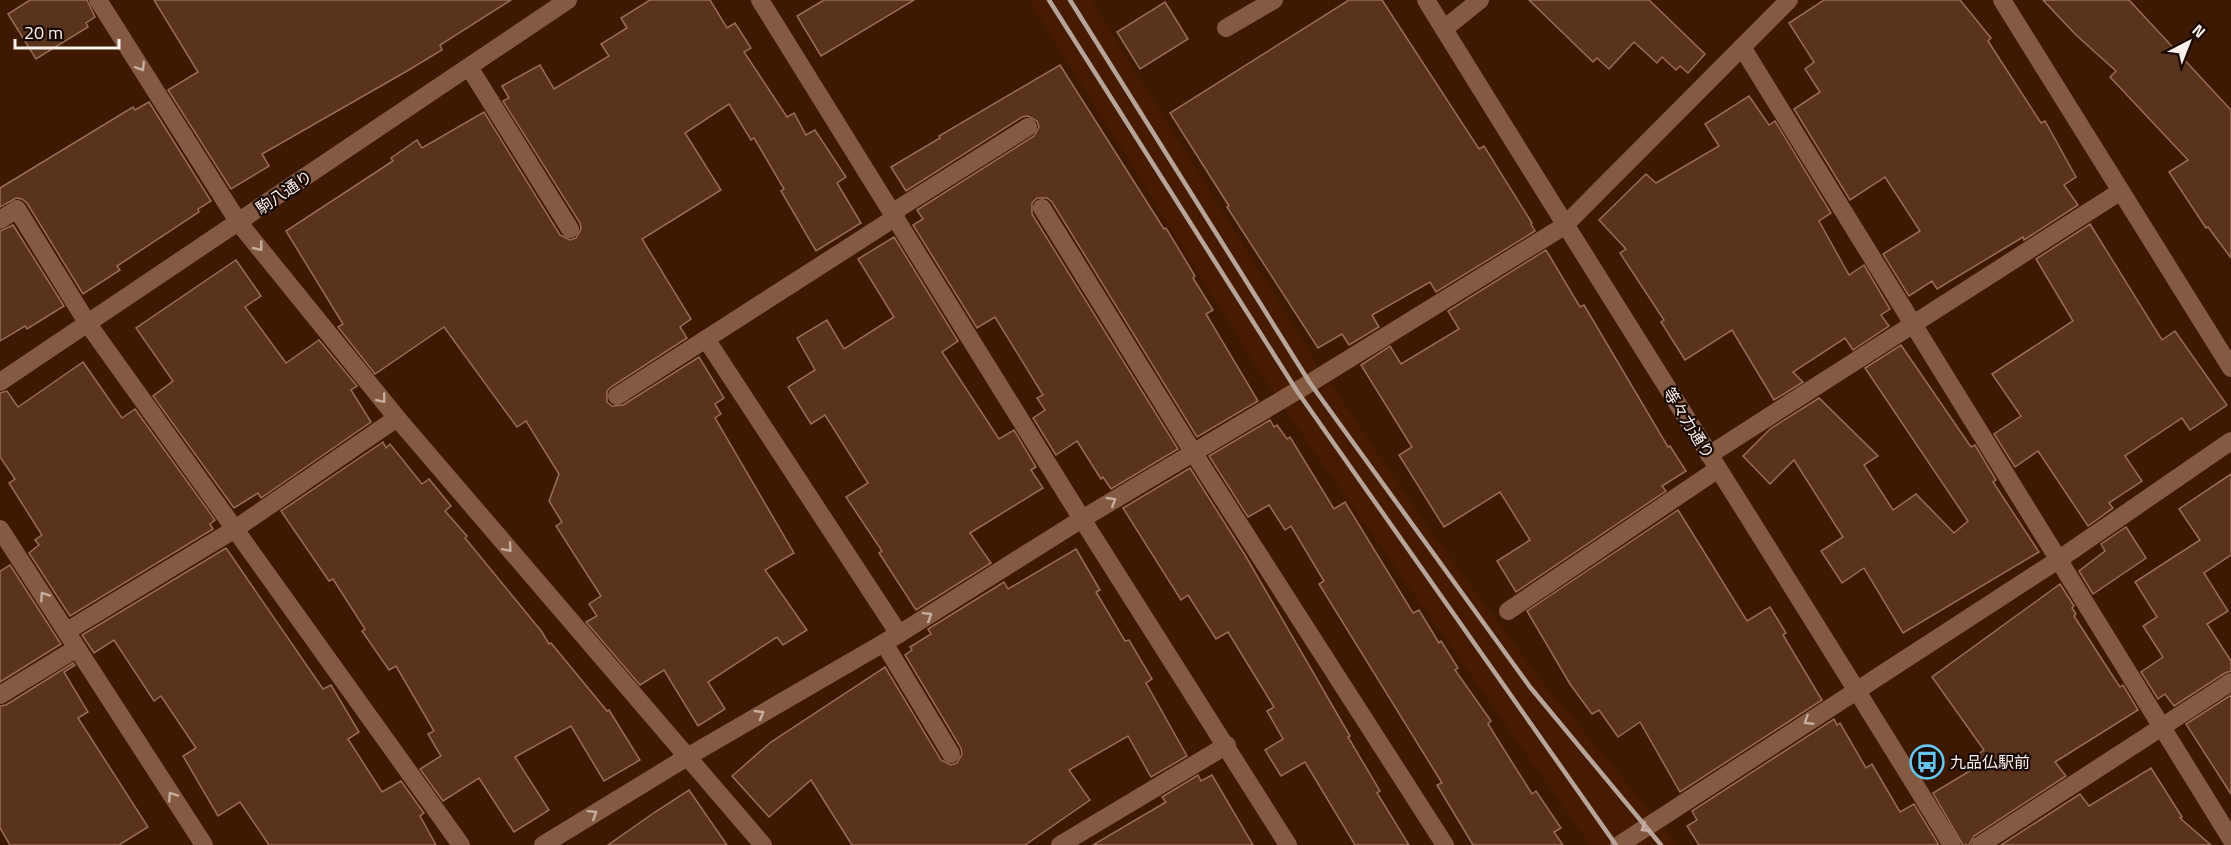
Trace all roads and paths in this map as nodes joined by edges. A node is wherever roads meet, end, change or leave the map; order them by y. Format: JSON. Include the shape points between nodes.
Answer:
{"nodes":[{"id":1,"x":98,"y":0,"type":"edge"},
{"id":2,"x":567,"y":0,"type":"edge"},
{"id":3,"x":760,"y":0,"type":"edge"},
{"id":4,"x":1274,"y":0,"type":"edge"},
{"id":5,"x":1426,"y":0,"type":"edge"},
{"id":6,"x":1480,"y":0,"type":"edge"},
{"id":7,"x":1789,"y":0,"type":"edge"},
{"id":8,"x":2002,"y":0,"type":"edge"},
{"id":9,"x":1226,"y":28,"type":"dead end"},
{"id":10,"x":1444,"y":29,"type":"junction"},
{"id":11,"x":1742,"y":47,"type":"junction"},
{"id":12,"x":469,"y":67,"type":"junction"},
{"id":13,"x":1028,"y":127,"type":"dead end"},
{"id":14,"x":2121,"y":191,"type":"junction"},
{"id":15,"x":1042,"y":208,"type":"dead end"},
{"id":16,"x":894,"y":214,"type":"junction"},
{"id":17,"x":0,"y":220,"type":"edge"},
{"id":18,"x":239,"y":223,"type":"junction"},
{"id":19,"x":1564,"y":226,"type":"junction"},
{"id":20,"x":570,"y":229,"type":"dead end"},
{"id":21,"x":88,"y":324,"type":"junction"},
{"id":22,"x":1913,"y":324,"type":"junction"},
{"id":23,"x":706,"y":339,"type":"junction"},
{"id":24,"x":2231,"y":368,"type":"edge"},
{"id":25,"x":0,"y":382,"type":"edge"},
{"id":26,"x":616,"y":396,"type":"dead end"},
{"id":27,"x":397,"y":418,"type":"junction"},
{"id":28,"x":2231,"y":441,"type":"edge"},
{"id":29,"x":1193,"y":452,"type":"junction"},
{"id":30,"x":1714,"y":462,"type":"junction"},
{"id":31,"x":1082,"y":519,"type":"junction"},
{"id":32,"x":0,"y":529,"type":"edge"},
{"id":33,"x":235,"y":529,"type":"junction"},
{"id":34,"x":2058,"y":560,"type":"junction"},
{"id":35,"x":1508,"y":611,"type":"dead end"},
{"id":36,"x":67,"y":631,"type":"junction"},
{"id":37,"x":891,"y":639,"type":"junction"},
{"id":38,"x":77,"y":648,"type":"junction"},
{"id":39,"x":2231,"y":682,"type":"edge"},
{"id":40,"x":1857,"y":689,"type":"junction"},
{"id":41,"x":0,"y":695,"type":"edge"},
{"id":42,"x":2162,"y":728,"type":"junction"},
{"id":43,"x":1227,"y":745,"type":"junction"},
{"id":44,"x":951,"y":754,"type":"dead end"},
{"id":45,"x":687,"y":757,"type":"junction"},
{"id":46,"x":2231,"y":839,"type":"edge"},
{"id":47,"x":204,"y":845,"type":"edge"},
{"id":48,"x":461,"y":845,"type":"edge"},
{"id":49,"x":543,"y":845,"type":"edge"},
{"id":50,"x":763,"y":845,"type":"edge"},
{"id":51,"x":1060,"y":845,"type":"edge"},
{"id":52,"x":1288,"y":845,"type":"edge"},
{"id":53,"x":1445,"y":845,"type":"edge"},
{"id":54,"x":1619,"y":845,"type":"edge"},
{"id":55,"x":1952,"y":845,"type":"edge"},
{"id":56,"x":1980,"y":845,"type":"edge"}],
"edges":[{"from":1,"to":18,"type":"street","one_way":true},
{"from":2,"to":12,"type":"street","name":"駒八通り"},
{"from":3,"to":16,"type":"street"},
{"from":4,"to":9,"type":"street"},
{"from":5,"to":10,"type":"street","name":"等々力通り"},
{"from":6,"to":10,"type":"street"},
{"from":7,"to":11,"type":"street"},
{"from":8,"to":14,"type":"street"},
{"from":10,"to":19,"type":"street","name":"等々力通り"},
{"from":11,"to":19,"type":"street"},
{"from":11,"to":22,"type":"street"},
{"from":12,"to":18,"type":"street","name":"駒八通り"},
{"from":12,"to":20,"type":"street"},
{"from":13,"to":16,"type":"street"},
{"from":14,"to":22,"type":"street"},
{"from":14,"to":24,"type":"street"},
{"from":15,"to":29,"type":"street"},
{"from":16,"to":23,"type":"street"},
{"from":16,"to":31,"type":"street"},
{"from":17,"to":21,"type":"street","via":[[17,209]]},
{"from":18,"to":21,"type":"street","name":"駒八通り"},
{"from":18,"to":27,"type":"street","one_way":true},
{"from":19,"to":29,"type":"street"},
{"from":19,"to":30,"type":"street","name":"等々力通り"},
{"from":21,"to":25,"type":"street","name":"駒八通り"},
{"from":21,"to":33,"type":"street"},
{"from":22,"to":30,"type":"street"},
{"from":22,"to":34,"type":"street"},
{"from":23,"to":26,"type":"street"},
{"from":23,"to":37,"type":"street"},
{"from":27,"to":33,"type":"street"},
{"from":27,"to":45,"type":"street","one_way":true},
{"from":28,"to":34,"type":"street"},
{"from":31,"to":29,"type":"street","one_way":true},
{"from":29,"to":53,"type":"street"},
{"from":30,"to":35,"type":"street"},
{"from":30,"to":40,"type":"street","name":"等々力通り"},
{"from":37,"to":31,"type":"street","one_way":true},
{"from":31,"to":43,"type":"street"},
{"from":36,"to":32,"type":"street","one_way":true},
{"from":33,"to":36,"type":"street"},
{"from":33,"to":48,"type":"street"},
{"from":34,"to":40,"type":"street"},
{"from":34,"to":42,"type":"street"},
{"from":36,"to":38,"type":"street"},
{"from":37,"to":44,"type":"street"},
{"from":45,"to":37,"type":"street","one_way":true},
{"from":38,"to":41,"type":"street"},
{"from":47,"to":38,"type":"street","one_way":true},
{"from":39,"to":42,"type":"street"},
{"from":40,"to":54,"type":"street","one_way":true},
{"from":40,"to":55,"type":"street","name":"等々力通り"},
{"from":42,"to":46,"type":"street"},
{"from":42,"to":56,"type":"street"},
{"from":43,"to":51,"type":"street"},
{"from":43,"to":52,"type":"street"},
{"from":49,"to":45,"type":"street","one_way":true},
{"from":45,"to":50,"type":"street"}]}
